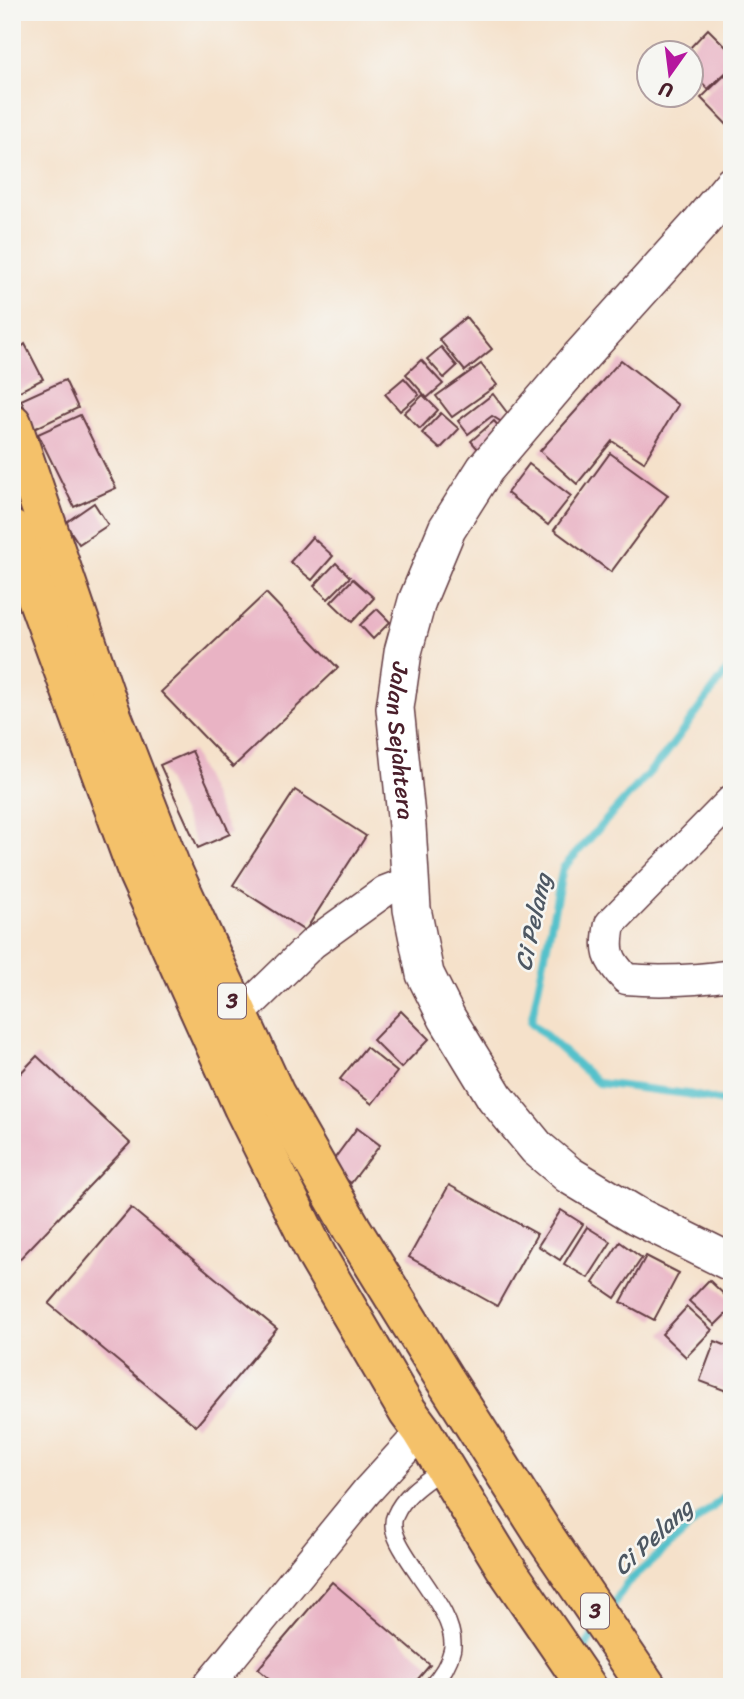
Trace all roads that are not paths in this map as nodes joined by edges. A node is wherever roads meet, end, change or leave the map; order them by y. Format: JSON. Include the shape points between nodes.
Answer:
{"nodes":[{"id":1,"x":732,"y":185,"type":"edge"},
{"id":2,"x":12,"y":424,"type":"edge"},
{"id":3,"x":12,"y":530,"type":"edge"},
{"id":4,"x":732,"y":800,"type":"edge"},
{"id":5,"x":154,"y":870,"type":"junction"},
{"id":6,"x":411,"y":880,"type":"junction"},
{"id":7,"x":732,"y":975,"type":"edge"},
{"id":8,"x":239,"y":1016,"type":"junction"},
{"id":9,"x":732,"y":1263,"type":"edge"},
{"id":10,"x":422,"y":1431,"type":"junction"},
{"id":11,"x":444,"y":1468,"type":"junction"},
{"id":12,"x":207,"y":1687,"type":"edge"},
{"id":13,"x":432,"y":1687,"type":"edge"},
{"id":14,"x":587,"y":1687,"type":"edge"},
{"id":15,"x":647,"y":1687,"type":"edge"}],
"edges":[{"from":1,"to":6,"type":"street","name":"Jalan Sejahtera","via":[[485,470],[447,529],[417,601],[394,708]]},
{"from":2,"to":5,"type":"main road","number":"3","via":[[112,716]]},
{"from":3,"to":5,"type":"main road","number":"3"},
{"from":4,"to":7,"type":"street","via":[[610,924],[607,943],[612,964],[626,979]]},
{"from":5,"to":8,"type":"main road","number":"3"},
{"from":5,"to":10,"type":"main road","number":"3","via":[[243,1107],[317,1256]]},
{"from":6,"to":8,"type":"street","via":[[385,891],[313,943]]},
{"from":6,"to":9,"type":"street","name":"Jalan Sejahtera","via":[[425,974],[495,1097],[537,1148],[569,1175],[637,1216]]},
{"from":8,"to":15,"type":"main road","number":"3","via":[[275,1094],[352,1229],[544,1535]]},
{"from":10,"to":11,"type":"main road","number":"3"},
{"from":10,"to":12,"type":"street","via":[[367,1491]]},
{"from":11,"to":13,"type":"lane","via":[[410,1494],[394,1517],[399,1544],[449,1626],[452,1648]]},
{"from":11,"to":14,"type":"main road","number":"3"}]}
